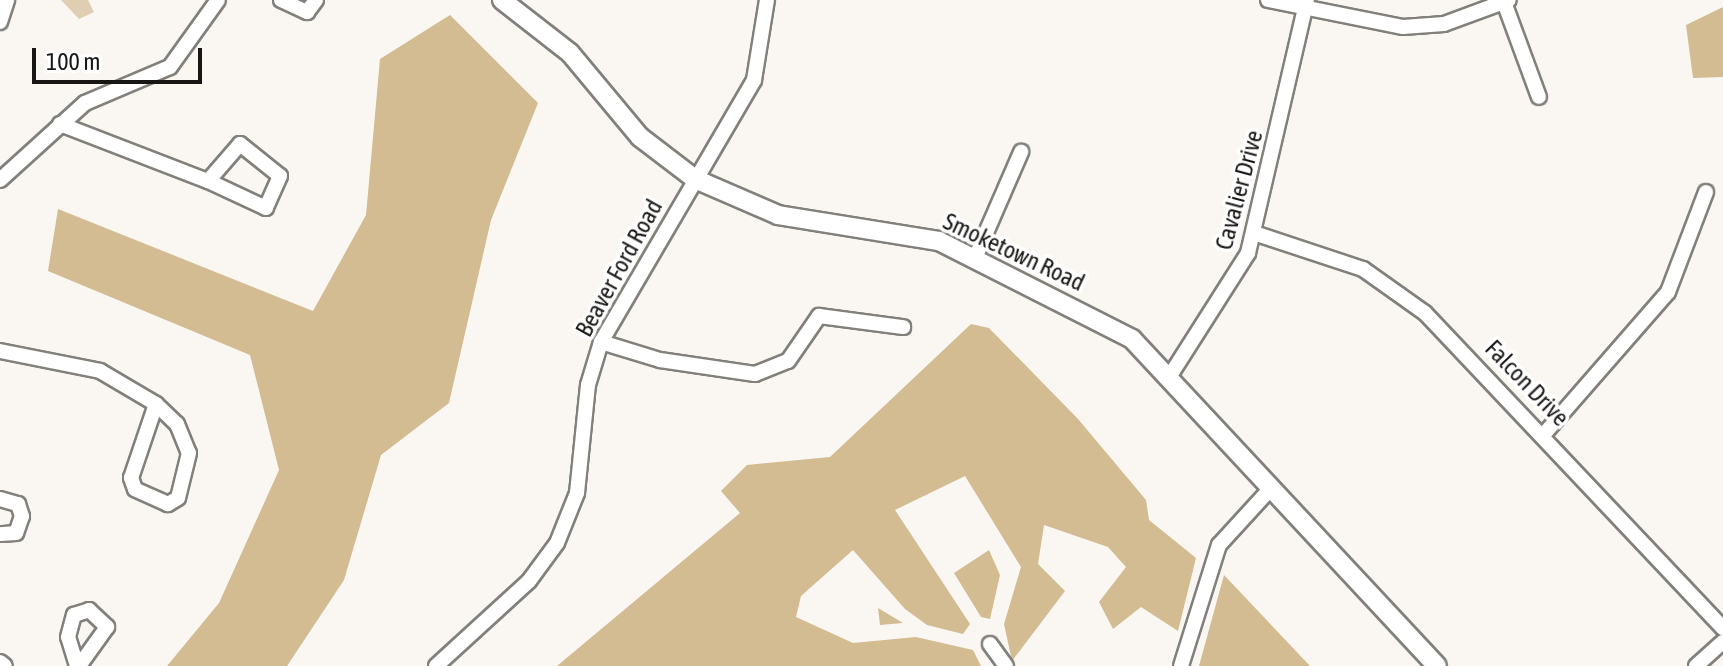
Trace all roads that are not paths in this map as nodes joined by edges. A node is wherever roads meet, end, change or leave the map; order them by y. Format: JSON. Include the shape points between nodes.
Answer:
{"nodes":[{"id":1,"x":7,"y":0,"type":"edge"},
{"id":2,"x":218,"y":0,"type":"edge"},
{"id":3,"x":281,"y":0,"type":"edge"},
{"id":4,"x":316,"y":0,"type":"edge"},
{"id":5,"x":502,"y":0,"type":"edge"},
{"id":6,"x":767,"y":0,"type":"edge"},
{"id":7,"x":1268,"y":0,"type":"edge"},
{"id":8,"x":1506,"y":1,"type":"edge"},
{"id":9,"x":1306,"y":4,"type":"edge"},
{"id":10,"x":0,"y":22,"type":"edge"},
{"id":11,"x":1539,"y":97,"type":"dead end"},
{"id":12,"x":60,"y":124,"type":"junction"},
{"id":13,"x":1021,"y":152,"type":"dead end"},
{"id":14,"x":695,"y":179,"type":"junction"},
{"id":15,"x":0,"y":180,"type":"edge"},
{"id":16,"x":208,"y":181,"type":"junction"},
{"id":17,"x":1706,"y":192,"type":"dead end"},
{"id":18,"x":1254,"y":233,"type":"junction"},
{"id":19,"x":975,"y":258,"type":"junction"},
{"id":20,"x":903,"y":327,"type":"dead end"},
{"id":21,"x":601,"y":342,"type":"junction"},
{"id":22,"x":0,"y":351,"type":"edge"},
{"id":23,"x":1171,"y":374,"type":"junction"},
{"id":24,"x":156,"y":404,"type":"junction"},
{"id":25,"x":1545,"y":433,"type":"junction"},
{"id":26,"x":1272,"y":487,"type":"junction"},
{"id":27,"x":0,"y":499,"type":"edge"},
{"id":28,"x":0,"y":534,"type":"edge"},
{"id":29,"x":1723,"y":628,"type":"edge"},
{"id":30,"x":1723,"y":642,"type":"edge"},
{"id":31,"x":990,"y":644,"type":"dead end"},
{"id":32,"x":0,"y":662,"type":"edge"},
{"id":33,"x":5,"y":666,"type":"edge"},
{"id":34,"x":436,"y":666,"type":"edge"},
{"id":35,"x":1006,"y":666,"type":"edge"},
{"id":36,"x":1181,"y":666,"type":"edge"},
{"id":37,"x":1437,"y":666,"type":"edge"},
{"id":38,"x":1696,"y":666,"type":"edge"}],
"edges":[{"from":1,"to":10,"type":"street"},
{"from":2,"to":12,"type":"street","via":[[170,67],[85,103]]},
{"from":3,"to":4,"type":"street","via":[[307,12]]},
{"from":5,"to":14,"type":"main road","name":"Smoketown Road","via":[[570,53],[640,137]]},
{"from":6,"to":14,"type":"street","name":"Beaver Ford Road","via":[[754,80]]},
{"from":7,"to":9,"type":"street"},
{"from":8,"to":9,"type":"street","via":[[1423,27]]},
{"from":8,"to":11,"type":"street"},
{"from":9,"to":18,"type":"street","name":"Cavalier Drive"},
{"from":12,"to":15,"type":"street"},
{"from":12,"to":16,"type":"street"},
{"from":13,"to":19,"type":"street"},
{"from":14,"to":19,"type":"main road","name":"Smoketown Road","via":[[778,215],[916,234]]},
{"from":14,"to":21,"type":"street","name":"Beaver Ford Road"},
{"from":16,"to":16,"type":"street","via":[[260,209],[271,205],[280,183],[275,167],[240,144]]},
{"from":17,"to":25,"type":"street","via":[[1668,292]]},
{"from":18,"to":23,"type":"street","name":"Cavalier Drive","via":[[1218,309]]},
{"from":18,"to":25,"type":"street","name":"Falcon Drive","via":[[1379,278],[1451,337]]},
{"from":19,"to":23,"type":"main road","name":"Smoketown Road","via":[[1111,325]]},
{"from":20,"to":21,"type":"street","via":[[819,316],[788,361],[755,374],[660,360]]},
{"from":21,"to":34,"type":"street","name":"Beaver Ford Road","via":[[588,385],[577,493],[557,543],[529,581]]},
{"from":22,"to":24,"type":"street","via":[[100,371]]},
{"from":23,"to":26,"type":"main road","name":"Smoketown Road"},
{"from":24,"to":24,"type":"street","via":[[131,478],[135,489],[168,504],[178,498],[189,453],[177,424]]},
{"from":25,"to":29,"type":"street","name":"Falcon Drive"},
{"from":26,"to":36,"type":"street","via":[[1219,545]]},
{"from":26,"to":37,"type":"main road","name":"Smoketown Road"},
{"from":27,"to":28,"type":"street","via":[[18,504],[22,516],[16,533]]},
{"from":30,"to":38,"type":"street"},
{"from":31,"to":35,"type":"street"},
{"from":32,"to":33,"type":"street"}]}
